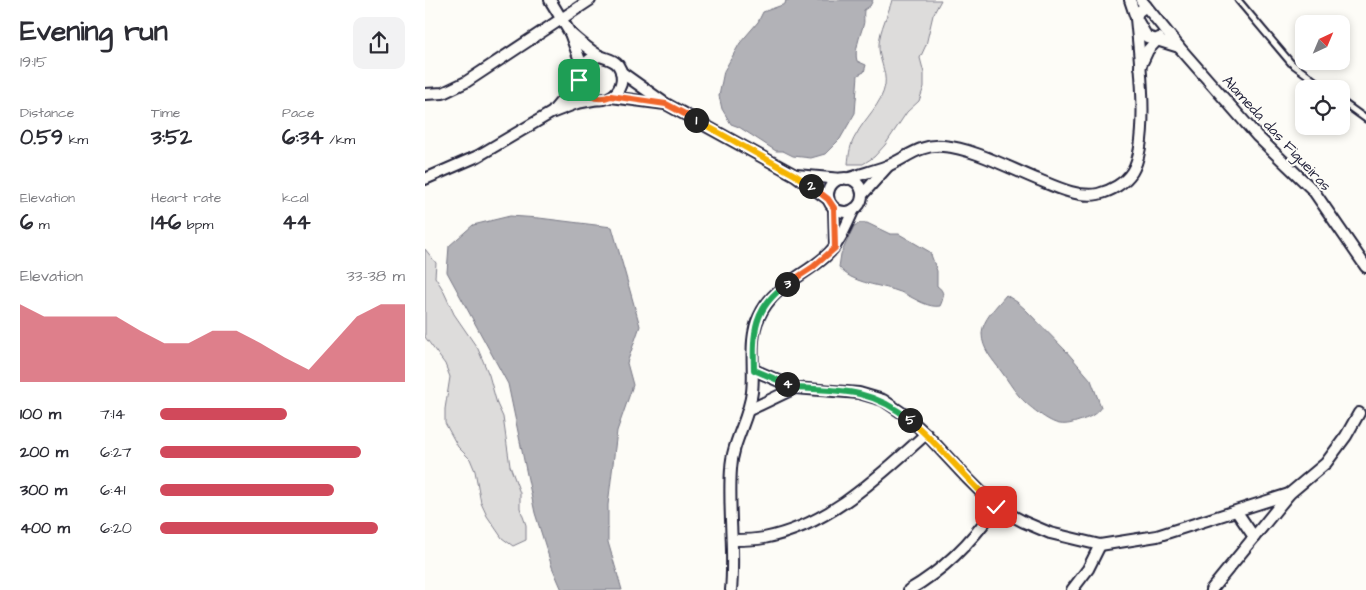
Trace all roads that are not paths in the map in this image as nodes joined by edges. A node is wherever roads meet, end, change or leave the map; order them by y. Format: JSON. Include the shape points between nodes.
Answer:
{"nodes":[{"id":1,"x":550,"y":0,"type":"edge"},
{"id":2,"x":590,"y":0,"type":"edge"},
{"id":3,"x":1130,"y":0,"type":"edge"},
{"id":4,"x":1238,"y":0,"type":"edge"},
{"id":5,"x":1143,"y":3,"type":"edge"},
{"id":6,"x":1135,"y":18,"type":"junction"},
{"id":7,"x":561,"y":19,"type":"junction"},
{"id":8,"x":1165,"y":30,"type":"junction"},
{"id":9,"x":570,"y":33,"type":"junction"},
{"id":10,"x":1157,"y":41,"type":"junction"},
{"id":11,"x":1179,"y":47,"type":"junction"},
{"id":12,"x":600,"y":56,"type":"junction"},
{"id":13,"x":582,"y":66,"type":"junction"},
{"id":14,"x":1140,"y":68,"type":"junction"},
{"id":15,"x":621,"y":72,"type":"junction"},
{"id":16,"x":579,"y":80,"type":"junction"},
{"id":17,"x":1314,"y":80,"type":"edge"},
{"id":18,"x":425,"y":94,"type":"edge"},
{"id":19,"x":611,"y":96,"type":"junction"},
{"id":20,"x":598,"y":99,"type":"junction"},
{"id":21,"x":666,"y":104,"type":"junction"},
{"id":22,"x":1350,"y":107,"type":"edge"},
{"id":23,"x":551,"y":112,"type":"junction"},
{"id":24,"x":1366,"y":119,"type":"edge"},
{"id":25,"x":889,"y":165,"type":"junction"},
{"id":26,"x":795,"y":175,"type":"junction"},
{"id":27,"x":425,"y":179,"type":"edge"},
{"id":28,"x":845,"y":179,"type":"junction"},
{"id":29,"x":861,"y":195,"type":"junction"},
{"id":30,"x":828,"y":199,"type":"junction"},
{"id":31,"x":834,"y":208,"type":"junction"},
{"id":32,"x":854,"y":209,"type":"junction"},
{"id":33,"x":835,"y":248,"type":"junction"},
{"id":34,"x":1366,"y":267,"type":"edge"},
{"id":35,"x":754,"y":370,"type":"junction"},
{"id":36,"x":795,"y":388,"type":"junction"},
{"id":37,"x":749,"y":410,"type":"junction"},
{"id":38,"x":1359,"y":413,"type":"dead end"},
{"id":39,"x":927,"y":434,"type":"junction"},
{"id":40,"x":1289,"y":494,"type":"junction"},
{"id":41,"x":996,"y":507,"type":"junction"},
{"id":42,"x":1237,"y":512,"type":"junction"},
{"id":43,"x":1254,"y":537,"type":"junction"},
{"id":44,"x":733,"y":540,"type":"junction"},
{"id":45,"x":1100,"y":545,"type":"junction"},
{"id":46,"x":731,"y":590,"type":"edge"},
{"id":47,"x":909,"y":590,"type":"edge"},
{"id":48,"x":1072,"y":590,"type":"edge"},
{"id":49,"x":1211,"y":590,"type":"edge"}],
"edges":[{"from":1,"to":7,"type":"street"},
{"from":2,"to":7,"type":"street"},
{"from":3,"to":6,"type":"street"},
{"from":4,"to":17,"type":"lane","via":[[1291,62]]},
{"from":5,"to":6,"type":"street"},
{"from":5,"to":8,"type":"street","name":"Alameda das Figueiras"},
{"from":6,"to":10,"type":"street","via":[[1145,35]]},
{"from":6,"to":14,"type":"street"},
{"from":7,"to":9,"type":"street"},
{"from":7,"to":18,"type":"street","via":[[466,82],[443,93]]},
{"from":8,"to":10,"type":"street"},
{"from":8,"to":11,"type":"street","name":"Alameda das Figueiras"},
{"from":9,"to":12,"type":"street"},
{"from":9,"to":13,"type":"street"},
{"from":10,"to":11,"type":"street"},
{"from":10,"to":14,"type":"street","via":[[1148,50]]},
{"from":11,"to":34,"type":"street","name":"Alameda das Figueiras","via":[[1257,136],[1313,190]]},
{"from":12,"to":13,"type":"street"},
{"from":12,"to":15,"type":"street","via":[[613,60]]},
{"from":13,"to":16,"type":"street"},
{"from":14,"to":25,"type":"street","via":[[1143,106],[1140,149],[1133,171],[1123,182],[1097,194],[1069,191],[961,148],[941,145],[923,148]]},
{"from":15,"to":19,"type":"street","via":[[621,86]]},
{"from":15,"to":21,"type":"street"},
{"from":16,"to":20,"type":"street","via":[[585,92]]},
{"from":16,"to":23,"type":"street"},
{"from":19,"to":20,"type":"street"},
{"from":19,"to":21,"type":"street"},
{"from":20,"to":23,"type":"street"},
{"from":21,"to":26,"type":"street"},
{"from":22,"to":24,"type":"lane"},
{"from":23,"to":27,"type":"street","via":[[478,156]]},
{"from":25,"to":28,"type":"street"},
{"from":25,"to":29,"type":"street"},
{"from":26,"to":28,"type":"street"},
{"from":26,"to":30,"type":"street"},
{"from":28,"to":29,"type":"street","via":[[857,184]]},
{"from":28,"to":30,"type":"street","via":[[832,184]]},
{"from":29,"to":32,"type":"street"},
{"from":30,"to":31,"type":"street"},
{"from":31,"to":32,"type":"street","via":[[844,212]]},
{"from":31,"to":33,"type":"street"},
{"from":32,"to":33,"type":"street"},
{"from":33,"to":35,"type":"street","via":[[779,290],[767,304],[753,335]]},
{"from":35,"to":36,"type":"street"},
{"from":35,"to":37,"type":"street"},
{"from":36,"to":37,"type":"street"},
{"from":36,"to":39,"type":"street","via":[[859,393],[883,400]]},
{"from":37,"to":44,"type":"street","via":[[731,467]]},
{"from":38,"to":40,"type":"street","via":[[1326,463]]},
{"from":39,"to":41,"type":"street"},
{"from":39,"to":44,"type":"street","via":[[871,484],[832,512],[792,530],[763,538]]},
{"from":40,"to":42,"type":"street"},
{"from":40,"to":43,"type":"street"},
{"from":41,"to":45,"type":"street","via":[[1050,532]]},
{"from":41,"to":47,"type":"street","via":[[981,529],[953,557]]},
{"from":42,"to":43,"type":"street"},
{"from":42,"to":45,"type":"street","via":[[1157,536]]},
{"from":43,"to":49,"type":"street"},
{"from":44,"to":46,"type":"street"},
{"from":45,"to":48,"type":"street"}]}
